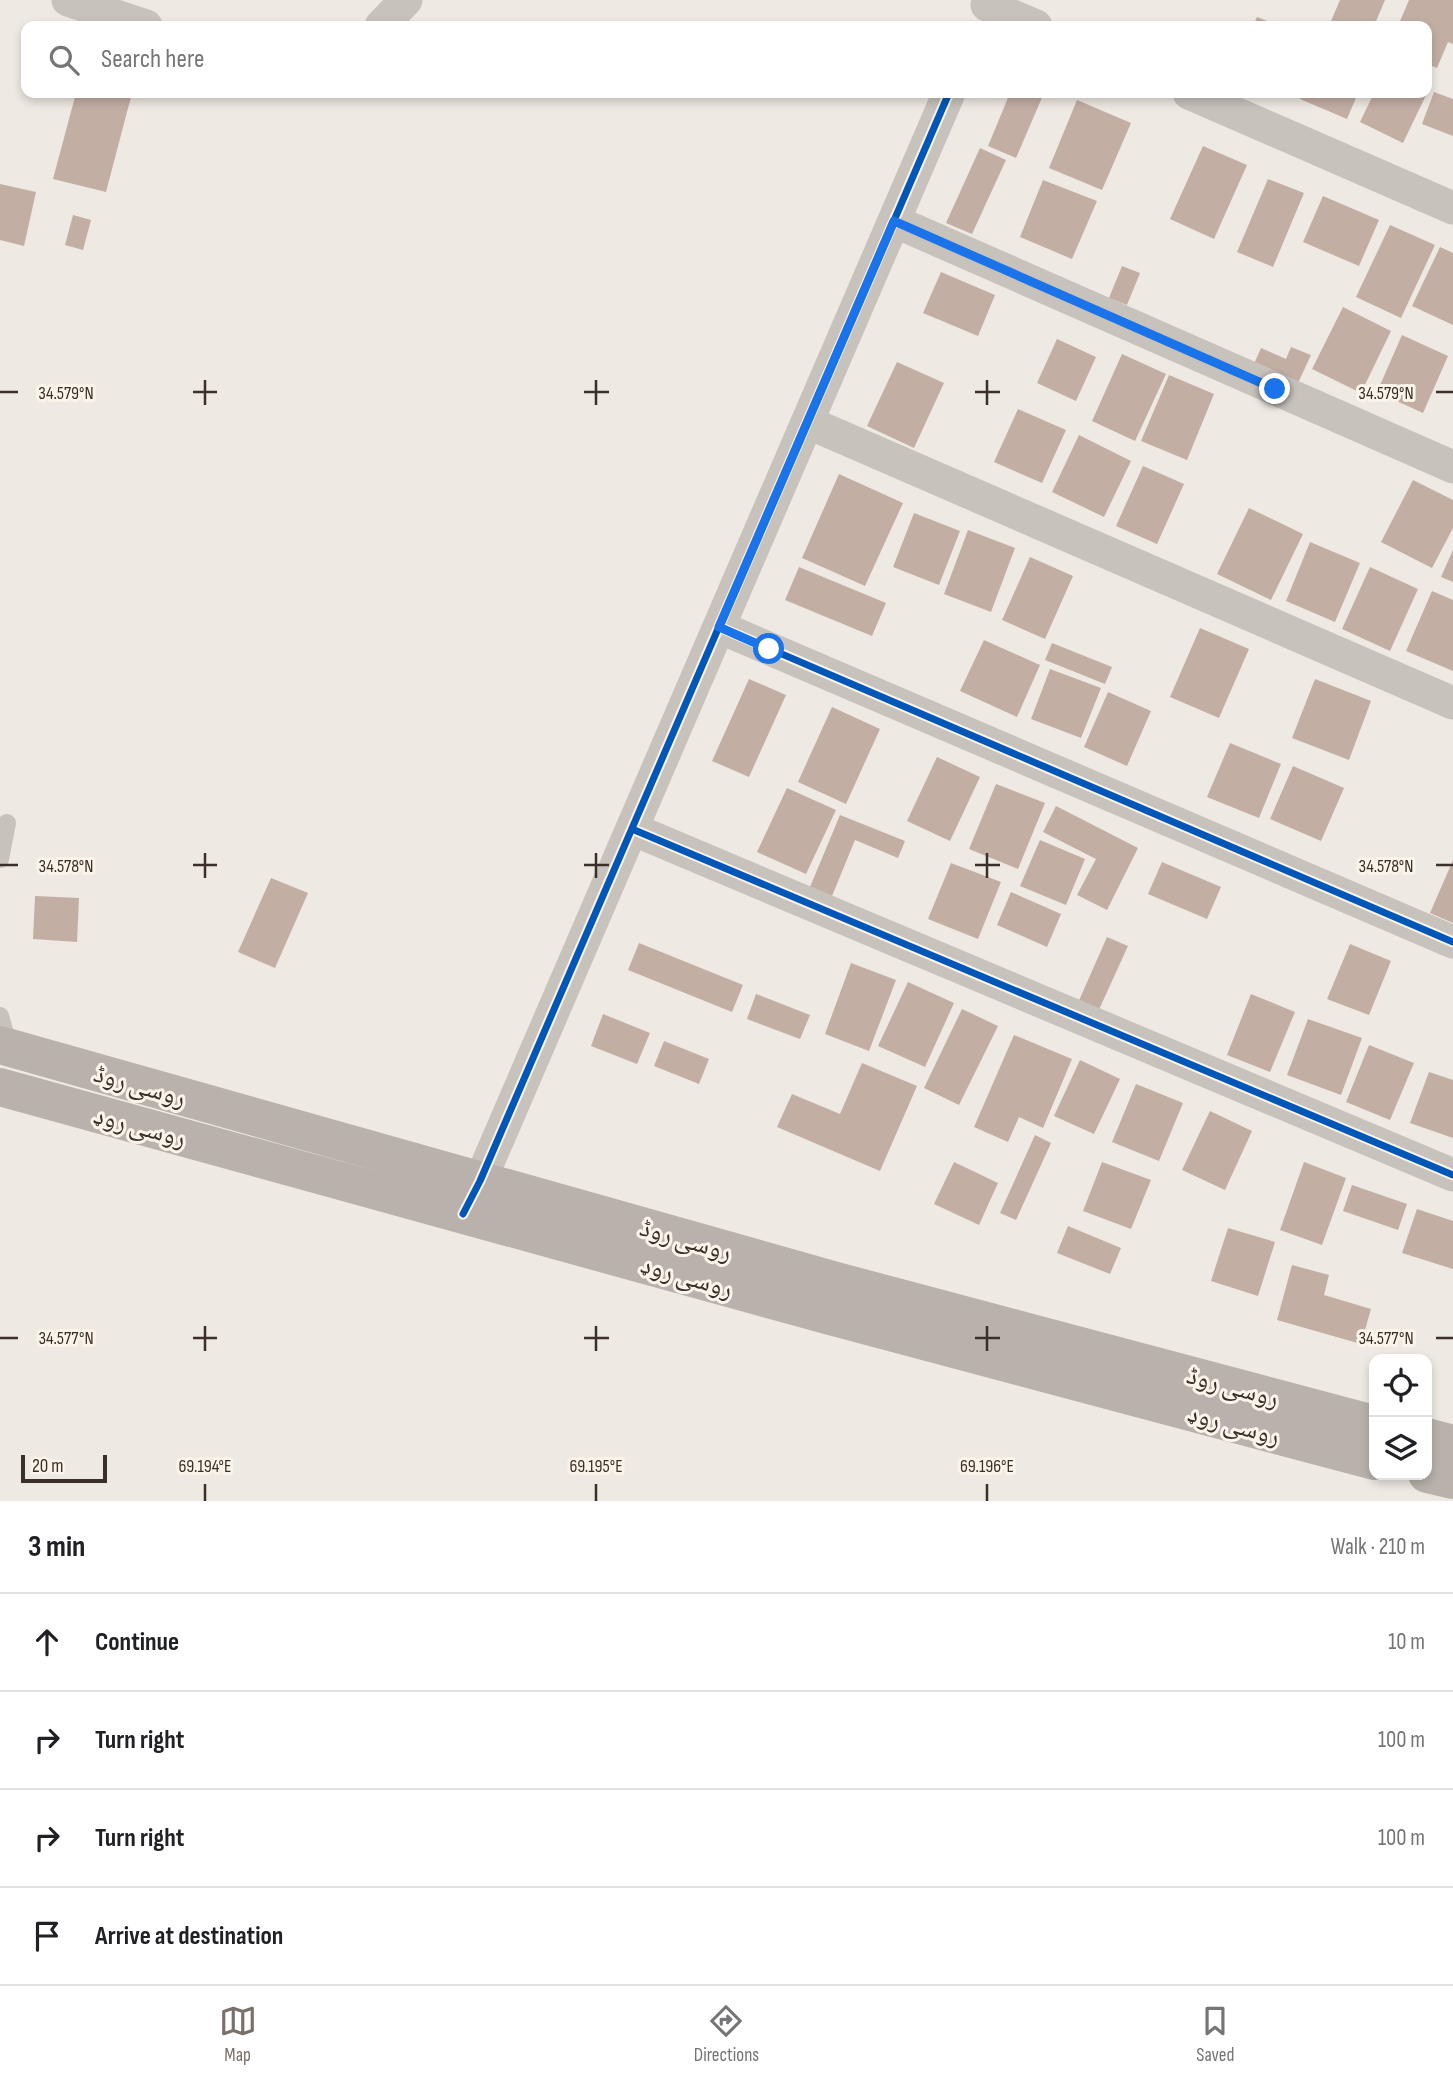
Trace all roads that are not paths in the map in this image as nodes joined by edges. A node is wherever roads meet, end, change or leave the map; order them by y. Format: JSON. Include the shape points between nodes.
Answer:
{"nodes":[{"id":1,"x":68,"y":0,"type":"edge"},
{"id":2,"x":406,"y":0,"type":"edge"},
{"id":3,"x":984,"y":10,"type":"edge"},
{"id":4,"x":131,"y":21,"type":"edge"},
{"id":5,"x":386,"y":21,"type":"edge"},
{"id":6,"x":1020,"y":21,"type":"edge"},
{"id":7,"x":947,"y":98,"type":"edge"},
{"id":8,"x":1200,"y":98,"type":"edge"},
{"id":9,"x":1453,"y":208,"type":"edge"},
{"id":10,"x":894,"y":221,"type":"junction"},
{"id":11,"x":807,"y":422,"type":"junction"},
{"id":12,"x":1453,"y":467,"type":"edge"},
{"id":13,"x":719,"y":627,"type":"junction"},
{"id":14,"x":1453,"y":703,"type":"edge"},
{"id":15,"x":7,"y":823,"type":"dead end"},
{"id":16,"x":632,"y":830,"type":"junction"},
{"id":17,"x":0,"y":859,"type":"edge"},
{"id":18,"x":1453,"y":942,"type":"edge"},
{"id":19,"x":3,"y":1036,"type":"edge"},
{"id":20,"x":9,"y":1090,"type":"edge"},
{"id":21,"x":1453,"y":1175,"type":"edge"},
{"id":22,"x":472,"y":1198,"type":"junction"},
{"id":23,"x":1369,"y":1423,"type":"edge"},
{"id":24,"x":1432,"y":1438,"type":"edge"},
{"id":25,"x":1453,"y":1444,"type":"edge"},
{"id":26,"x":1369,"y":1460,"type":"edge"},
{"id":27,"x":1432,"y":1475,"type":"edge"},
{"id":28,"x":1453,"y":1480,"type":"edge"}],
"edges":[{"from":1,"to":4,"type":"street"},
{"from":2,"to":5,"type":"street"},
{"from":3,"to":6,"type":"street"},
{"from":7,"to":10,"type":"street"},
{"from":8,"to":9,"type":"street"},
{"from":10,"to":11,"type":"street"},
{"from":10,"to":12,"type":"street"},
{"from":11,"to":13,"type":"street"},
{"from":11,"to":14,"type":"street"},
{"from":13,"to":16,"type":"street"},
{"from":13,"to":18,"type":"street"},
{"from":15,"to":17,"type":"lane"},
{"from":16,"to":21,"type":"street"},
{"from":16,"to":22,"type":"street"},
{"from":19,"to":20,"type":"lane"},
{"from":19,"to":22,"type":"main road","name":"روسی روڈ"},
{"from":20,"to":22,"type":"main road","name":"روسی روډ"},
{"from":22,"to":23,"type":"main road","name":"روسی روڈ","via":[[853,1285]]},
{"from":22,"to":26,"type":"main road","name":"روسی روډ","via":[[830,1316]]},
{"from":24,"to":25,"type":"main road"},
{"from":27,"to":28,"type":"main road"}]}
